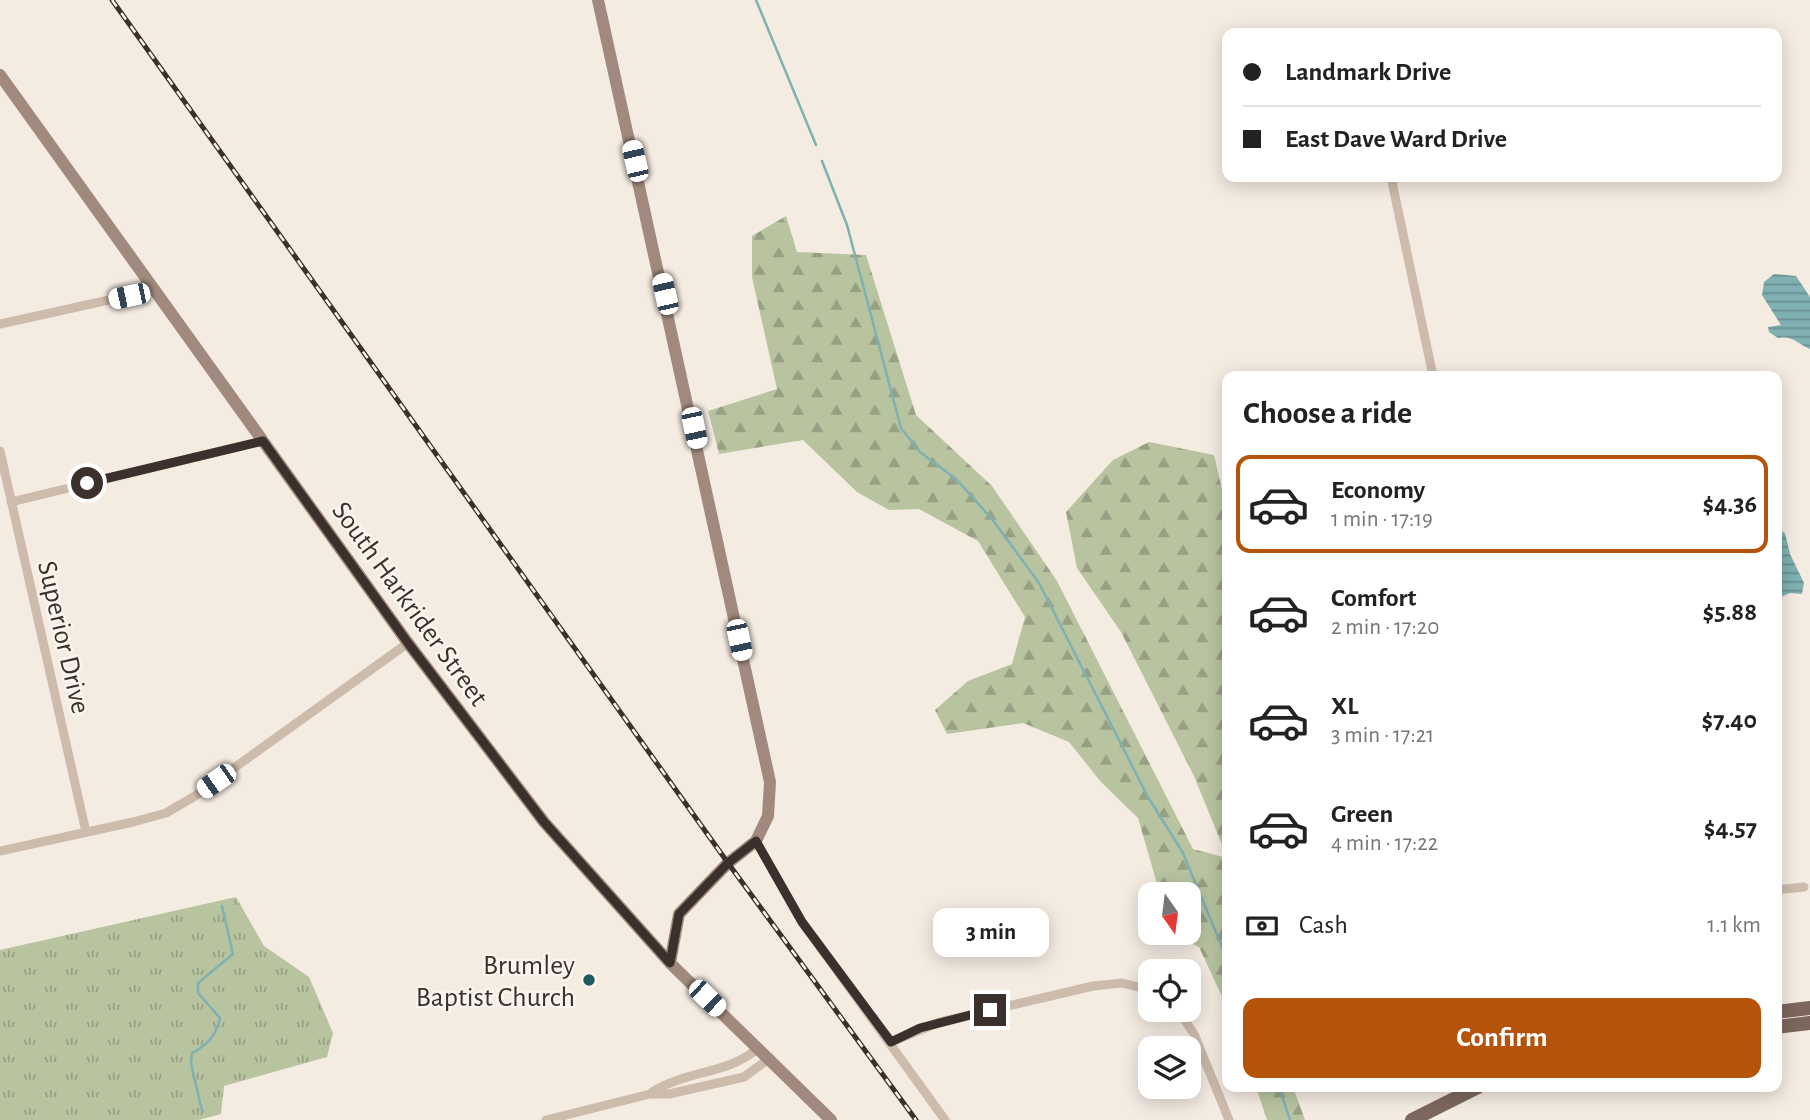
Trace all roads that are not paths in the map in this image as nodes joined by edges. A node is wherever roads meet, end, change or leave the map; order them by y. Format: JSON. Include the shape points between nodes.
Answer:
{"nodes":[{"id":1,"x":598,"y":0,"type":"edge"},
{"id":2,"x":0,"y":75,"type":"edge"},
{"id":3,"x":1392,"y":182,"type":"edge"},
{"id":4,"x":155,"y":290,"type":"junction"},
{"id":5,"x":0,"y":324,"type":"edge"},
{"id":6,"x":1432,"y":371,"type":"edge"},
{"id":7,"x":263,"y":441,"type":"junction"},
{"id":8,"x":0,"y":451,"type":"edge"},
{"id":9,"x":11,"y":502,"type":"junction"},
{"id":10,"x":408,"y":643,"type":"junction"},
{"id":11,"x":86,"y":832,"type":"junction"},
{"id":12,"x":756,"y":841,"type":"junction"},
{"id":13,"x":0,"y":851,"type":"edge"},
{"id":14,"x":1804,"y":887,"type":"dead end"},
{"id":15,"x":1782,"y":889,"type":"edge"},
{"id":16,"x":670,"y":963,"type":"junction"},
{"id":17,"x":1138,"y":987,"type":"edge"},
{"id":18,"x":1810,"y":1009,"type":"edge"},
{"id":19,"x":1782,"y":1011,"type":"edge"},
{"id":20,"x":1186,"y":1022,"type":"edge"},
{"id":21,"x":1810,"y":1023,"type":"edge"},
{"id":22,"x":1782,"y":1026,"type":"edge"},
{"id":23,"x":891,"y":1042,"type":"junction"},
{"id":24,"x":759,"y":1047,"type":"junction"},
{"id":25,"x":770,"y":1058,"type":"junction"},
{"id":26,"x":1468,"y":1092,"type":"edge"},
{"id":27,"x":650,"y":1094,"type":"junction"},
{"id":28,"x":546,"y":1120,"type":"edge"},
{"id":29,"x":831,"y":1120,"type":"edge"},
{"id":30,"x":945,"y":1120,"type":"edge"},
{"id":31,"x":1229,"y":1120,"type":"edge"},
{"id":32,"x":1412,"y":1120,"type":"edge"}],
"edges":[{"from":1,"to":12,"type":"main road","via":[[770,782],[768,816]]},
{"from":2,"to":4,"type":"main road","name":"South Harkrider Street"},
{"from":3,"to":6,"type":"street"},
{"from":4,"to":5,"type":"street"},
{"from":4,"to":7,"type":"main road","name":"South Harkrider Street"},
{"from":7,"to":9,"type":"street"},
{"from":7,"to":10,"type":"main road","name":"South Harkrider Street"},
{"from":8,"to":9,"type":"street","name":"Superior Drive"},
{"from":9,"to":11,"type":"street","name":"Superior Drive"},
{"from":10,"to":11,"type":"street","via":[[166,813]]},
{"from":10,"to":16,"type":"main road","name":"South Harkrider Street","via":[[544,822]]},
{"from":11,"to":13,"type":"street"},
{"from":12,"to":16,"type":"main road","via":[[679,914]]},
{"from":12,"to":23,"type":"street","via":[[802,922]]},
{"from":14,"to":15,"type":"street"},
{"from":16,"to":24,"type":"main road","name":"South Harkrider Street"},
{"from":17,"to":23,"type":"street","via":[[1122,983],[1093,986],[940,1022]]},
{"from":18,"to":19,"type":"main road"},
{"from":20,"to":31,"type":"street"},
{"from":21,"to":22,"type":"main road"},
{"from":23,"to":30,"type":"street"},
{"from":24,"to":25,"type":"main road","name":"South Harkrider Street"},
{"from":24,"to":27,"type":"street","via":[[748,1059],[682,1077]]},
{"from":25,"to":27,"type":"street","via":[[744,1077]]},
{"from":25,"to":29,"type":"main road","name":"South Harkrider Street"},
{"from":26,"to":32,"type":"main road"},
{"from":27,"to":28,"type":"street"}]}
